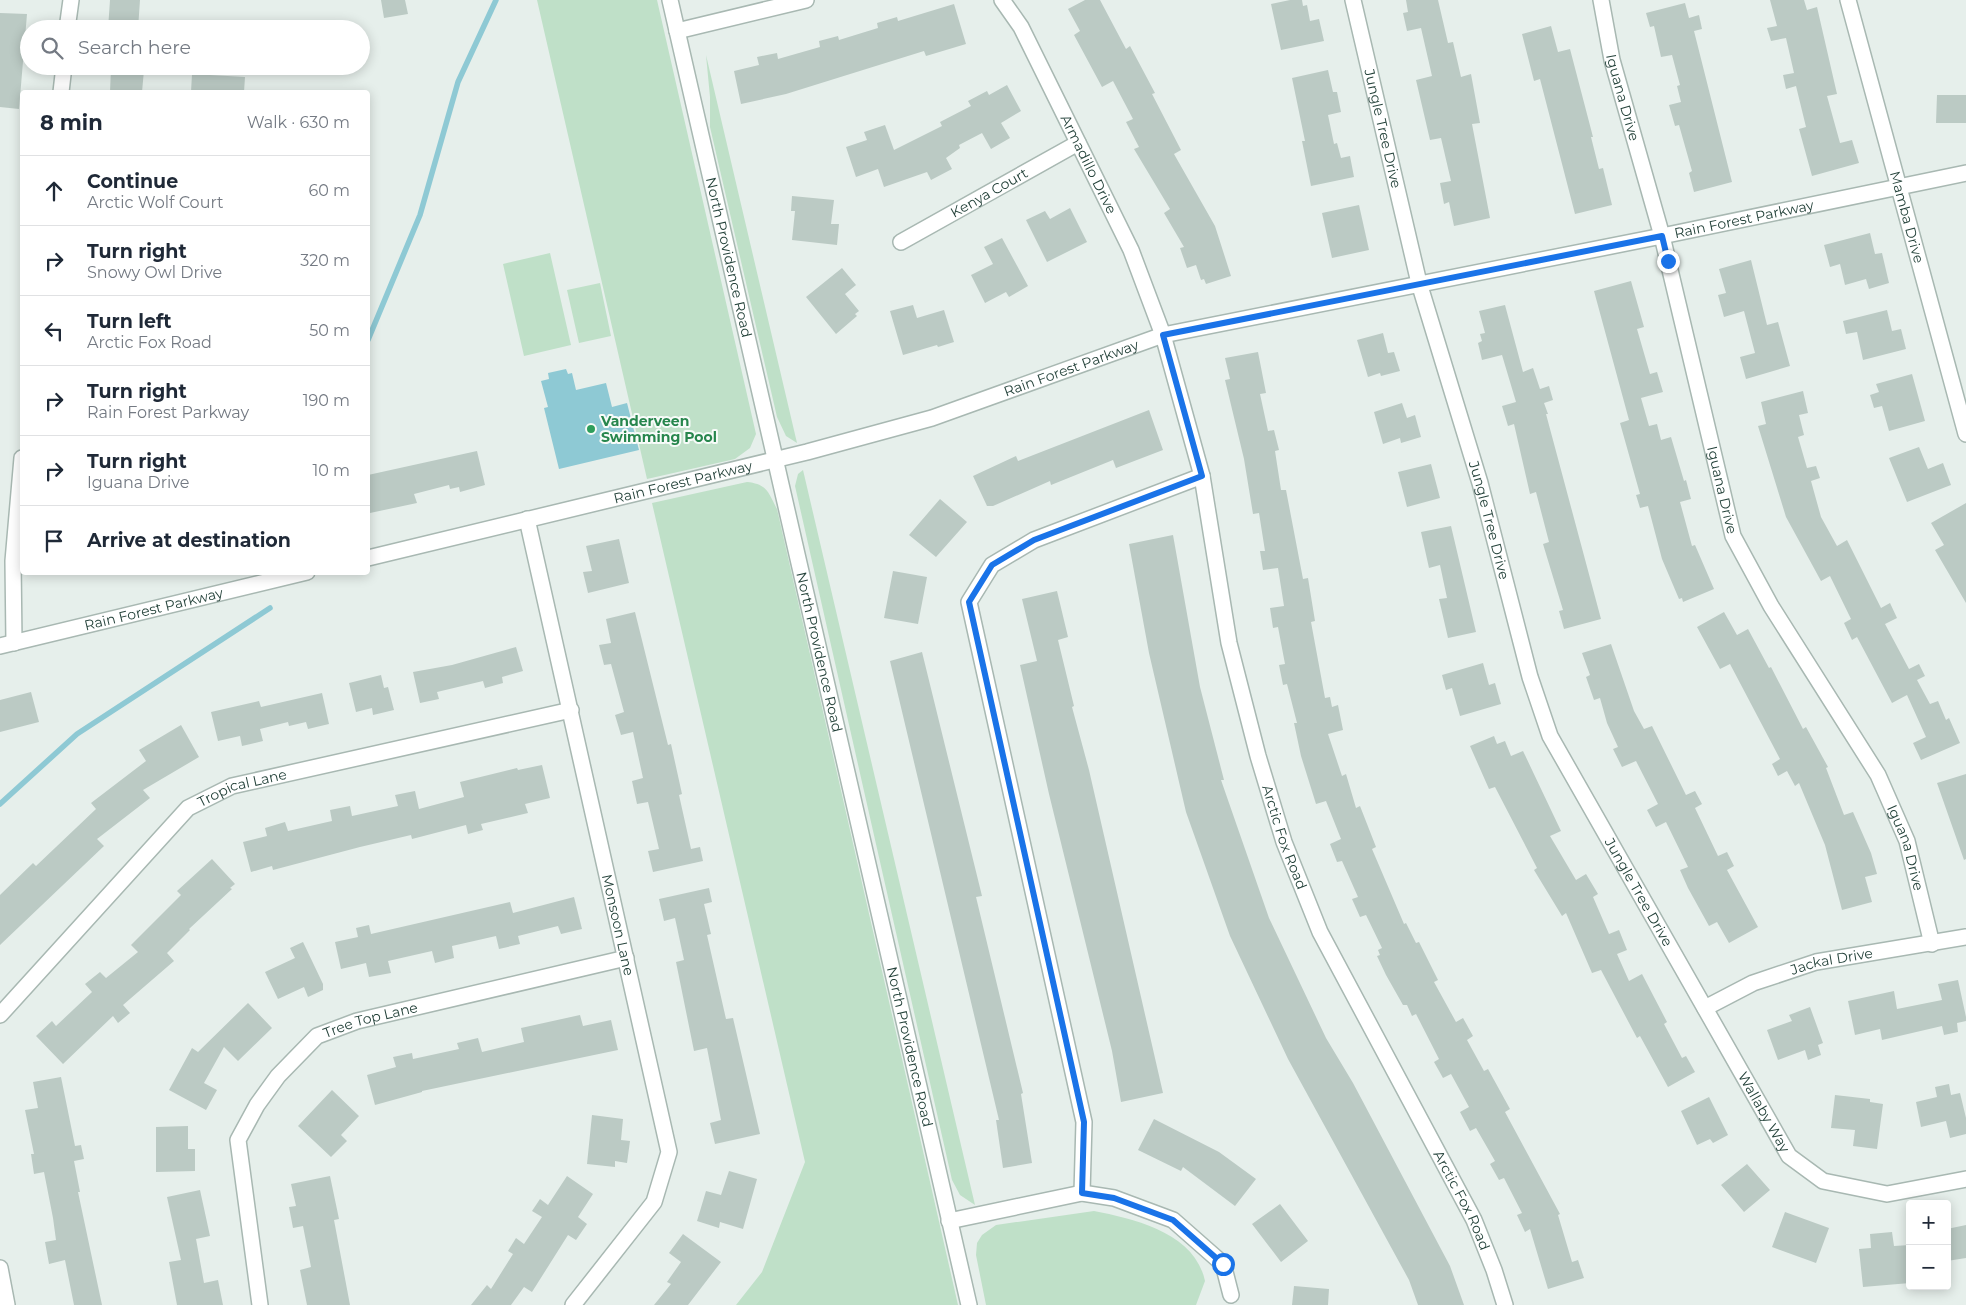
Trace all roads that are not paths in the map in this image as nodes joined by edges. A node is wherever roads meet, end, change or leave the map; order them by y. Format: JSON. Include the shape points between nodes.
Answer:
{"nodes":[{"id":1,"x":70,"y":0,"type":"edge"},
{"id":2,"x":670,"y":0,"type":"edge"},
{"id":3,"x":806,"y":0,"type":"edge"},
{"id":4,"x":1002,"y":0,"type":"edge"},
{"id":5,"x":1352,"y":0,"type":"edge"},
{"id":6,"x":1601,"y":0,"type":"edge"},
{"id":7,"x":1848,"y":0,"type":"edge"},
{"id":8,"x":69,"y":20,"type":"edge"},
{"id":9,"x":677,"y":31,"type":"junction"},
{"id":10,"x":63,"y":75,"type":"edge"},
{"id":11,"x":61,"y":90,"type":"edge"},
{"id":12,"x":1078,"y":143,"type":"junction"},
{"id":13,"x":1966,"y":172,"type":"edge"},
{"id":14,"x":1900,"y":186,"type":"junction"},
{"id":15,"x":1662,"y":236,"type":"junction"},
{"id":16,"x":901,"y":242,"type":"dead end"},
{"id":17,"x":1419,"y":283,"type":"junction"},
{"id":18,"x":1163,"y":335,"type":"junction"},
{"id":19,"x":1966,"y":434,"type":"edge"},
{"id":20,"x":775,"y":460,"type":"junction"},
{"id":21,"x":1202,"y":476,"type":"junction"},
{"id":22,"x":20,"y":479,"type":"edge"},
{"id":23,"x":527,"y":519,"type":"junction"},
{"id":24,"x":370,"y":558,"type":"edge"},
{"id":25,"x":295,"y":575,"type":"edge"},
{"id":26,"x":7,"y":645,"type":"edge"},
{"id":27,"x":571,"y":710,"type":"junction"},
{"id":28,"x":1966,"y":937,"type":"edge"},
{"id":29,"x":1932,"y":944,"type":"junction"},
{"id":30,"x":626,"y":958,"type":"junction"},
{"id":31,"x":1706,"y":1008,"type":"junction"},
{"id":32,"x":0,"y":1015,"type":"edge"},
{"id":33,"x":1966,"y":1179,"type":"edge"},
{"id":34,"x":1082,"y":1193,"type":"junction"},
{"id":35,"x":949,"y":1221,"type":"junction"},
{"id":36,"x":0,"y":1268,"type":"edge"},
{"id":37,"x":1231,"y":1296,"type":"dead end"},
{"id":38,"x":7,"y":1305,"type":"edge"},
{"id":39,"x":260,"y":1305,"type":"edge"},
{"id":40,"x":573,"y":1305,"type":"edge"},
{"id":41,"x":969,"y":1305,"type":"edge"},
{"id":42,"x":1505,"y":1305,"type":"edge"}],
"edges":[{"from":1,"to":8,"type":"street"},
{"from":2,"to":9,"type":"street","name":"North Providence Road"},
{"from":3,"to":9,"type":"street"},
{"from":4,"to":12,"type":"street","name":"Armadillo Drive","via":[[1021,27]]},
{"from":5,"to":17,"type":"street","name":"Jungle Tree Drive"},
{"from":6,"to":15,"type":"street","name":"Iguana Drive","via":[[1612,60]]},
{"from":7,"to":14,"type":"street","name":"Mamba Drive"},
{"from":9,"to":20,"type":"street","name":"North Providence Road"},
{"from":10,"to":11,"type":"street"},
{"from":12,"to":16,"type":"street","name":"Kenya Court"},
{"from":12,"to":18,"type":"street","name":"Armadillo Drive","via":[[1131,250]]},
{"from":13,"to":14,"type":"street","name":"Rain Forest Parkway"},
{"from":14,"to":15,"type":"street","name":"Rain Forest Parkway"},
{"from":14,"to":19,"type":"street","name":"Mamba Drive"},
{"from":15,"to":17,"type":"street","name":"Rain Forest Parkway"},
{"from":15,"to":29,"type":"street","name":"Iguana Drive","via":[[1733,536],[1771,606],[1878,775],[1907,841]]},
{"from":17,"to":18,"type":"street","name":"Rain Forest Parkway"},
{"from":17,"to":31,"type":"street","name":"Jungle Tree Drive","via":[[1480,483],[1530,677],[1550,736]]},
{"from":18,"to":20,"type":"street","name":"Rain Forest Parkway","via":[[932,418]]},
{"from":18,"to":21,"type":"street","name":"Arctic Fox Road"},
{"from":20,"to":23,"type":"street","name":"Rain Forest Parkway"},
{"from":20,"to":35,"type":"street","name":"North Providence Road"},
{"from":21,"to":34,"type":"street","via":[[1034,540],[992,565],[969,602],[1084,1122]]},
{"from":21,"to":42,"type":"street","name":"Arctic Fox Road","via":[[1229,644],[1284,842],[1320,932],[1474,1220]]},
{"from":22,"to":26,"type":"street"},
{"from":23,"to":24,"type":"street","name":"Rain Forest Parkway"},
{"from":23,"to":27,"type":"street","name":"Monsoon Lane"},
{"from":25,"to":26,"type":"street","name":"Rain Forest Parkway"},
{"from":27,"to":30,"type":"street","name":"Monsoon Lane"},
{"from":27,"to":32,"type":"street","name":"Tropical Lane","via":[[232,786],[188,808]]},
{"from":28,"to":29,"type":"street","name":"Jackal Drive"},
{"from":29,"to":31,"type":"street","name":"Jackal Drive","via":[[1816,962],[1753,983]]},
{"from":30,"to":39,"type":"street","name":"Tree Top Lane","via":[[357,1021],[317,1036],[278,1076],[238,1140]]},
{"from":30,"to":40,"type":"street","name":"Monsoon Lane","via":[[669,1152],[654,1202]]},
{"from":31,"to":33,"type":"street","name":"Wallaby Way","via":[[1789,1156],[1823,1181],[1887,1194]]},
{"from":34,"to":35,"type":"street"},
{"from":34,"to":37,"type":"street","via":[[1114,1198],[1173,1220],[1223,1264]]},
{"from":35,"to":41,"type":"street","name":"North Providence Road"},
{"from":36,"to":38,"type":"street"}]}
